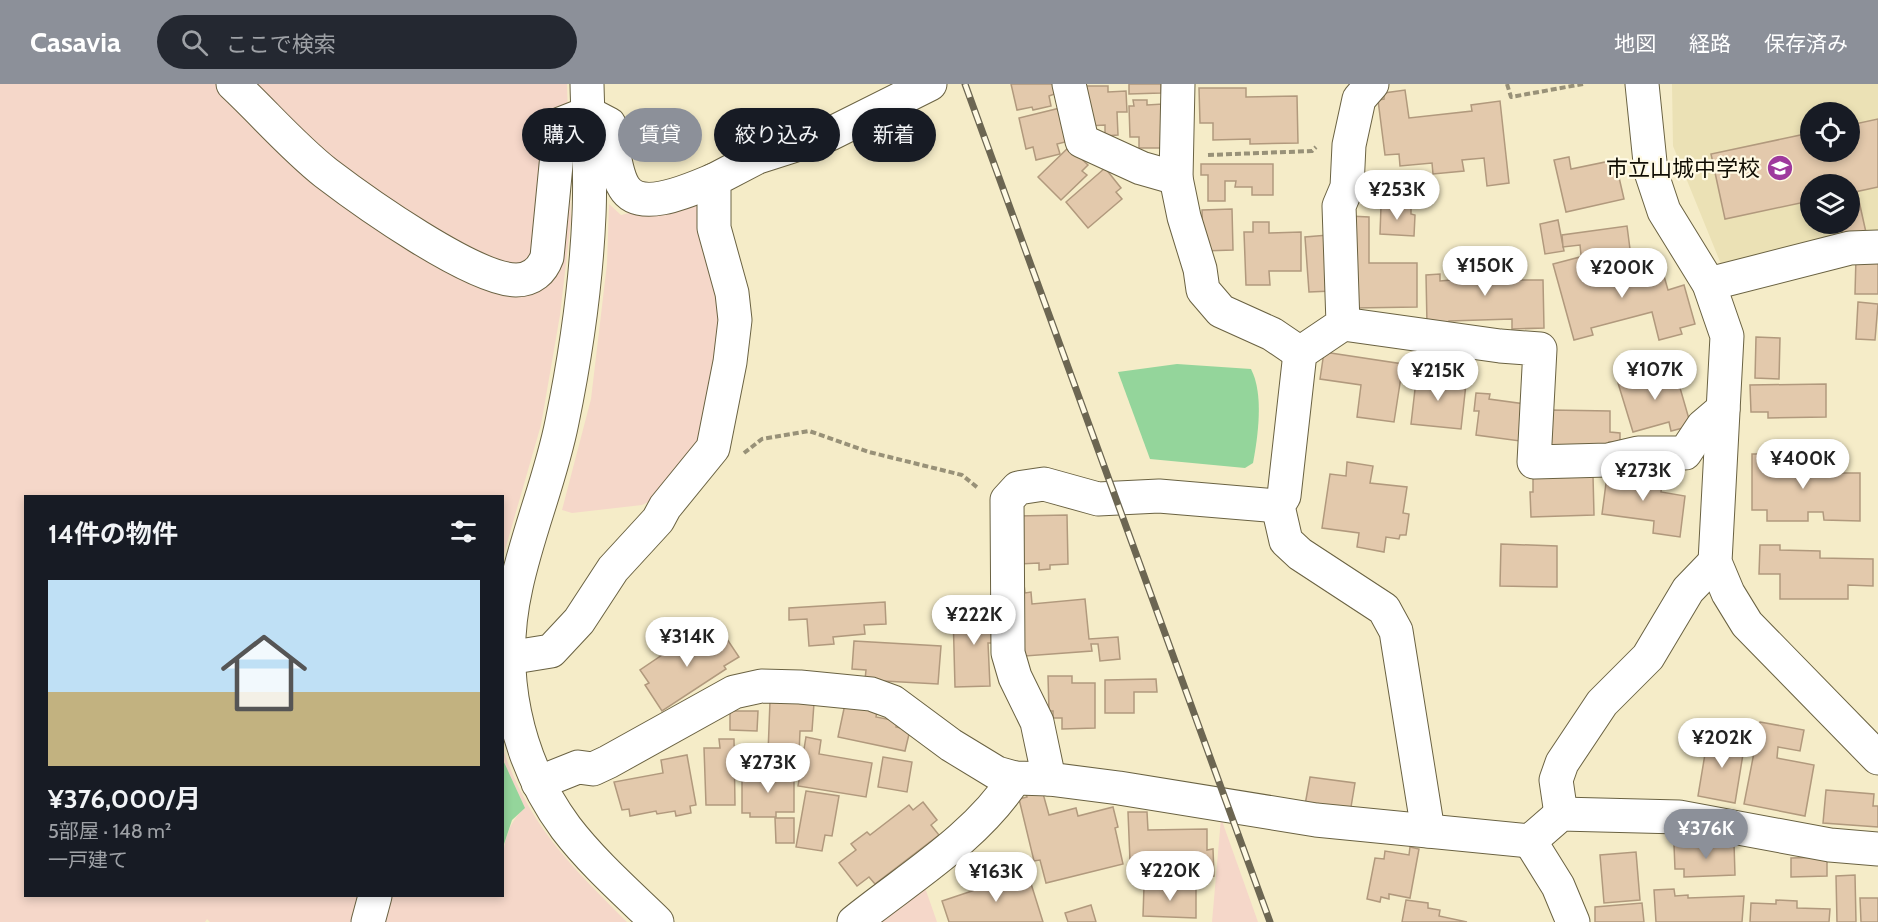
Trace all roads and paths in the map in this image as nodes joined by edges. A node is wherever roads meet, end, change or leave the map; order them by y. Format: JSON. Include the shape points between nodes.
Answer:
{"nodes":[{"id":1,"x":233,"y":84,"type":"edge"},
{"id":2,"x":930,"y":84,"type":"edge"},
{"id":3,"x":1069,"y":84,"type":"edge"},
{"id":4,"x":1178,"y":84,"type":"edge"},
{"id":5,"x":1372,"y":84,"type":"edge"},
{"id":6,"x":1508,"y":84,"type":"edge"},
{"id":7,"x":1583,"y":84,"type":"edge"},
{"id":8,"x":1642,"y":84,"type":"edge"},
{"id":9,"x":588,"y":98,"type":"edge"},
{"id":10,"x":1349,"y":145,"type":"junction"},
{"id":11,"x":1177,"y":167,"type":"junction"},
{"id":12,"x":714,"y":180,"type":"junction"},
{"id":13,"x":1878,"y":247,"type":"edge"},
{"id":14,"x":1709,"y":284,"type":"junction"},
{"id":15,"x":1343,"y":324,"type":"junction"},
{"id":16,"x":1300,"y":353,"type":"junction"},
{"id":17,"x":1723,"y":409,"type":"junction"},
{"id":18,"x":739,"y":458,"type":"dead end"},
{"id":19,"x":1278,"y":506,"type":"junction"},
{"id":20,"x":1007,"y":511,"type":"junction"},
{"id":21,"x":1715,"y":562,"type":"junction"},
{"id":22,"x":508,"y":658,"type":"junction"},
{"id":23,"x":508,"y":715,"type":"edge"},
{"id":24,"x":1878,"y":758,"type":"edge"},
{"id":25,"x":1015,"y":778,"type":"junction"},
{"id":26,"x":1049,"y":779,"type":"junction"},
{"id":27,"x":538,"y":783,"type":"junction"},
{"id":28,"x":1561,"y":814,"type":"junction"},
{"id":29,"x":1428,"y":831,"type":"junction"},
{"id":30,"x":1530,"y":842,"type":"junction"},
{"id":31,"x":1878,"y":849,"type":"edge"},
{"id":32,"x":375,"y":897,"type":"edge"},
{"id":33,"x":368,"y":922,"type":"edge"},
{"id":34,"x":657,"y":922,"type":"edge"},
{"id":35,"x":854,"y":922,"type":"edge"},
{"id":36,"x":1573,"y":922,"type":"edge"}],
"edges":[{"from":1,"to":9,"type":"street","via":[[325,172],[459,260],[498,277],[518,280],[537,273],[547,257],[560,124]]},
{"from":2,"to":12,"type":"street","via":[[830,134],[758,158]]},
{"from":3,"to":11,"type":"street","via":[[1082,141],[1141,168]]},
{"from":4,"to":11,"type":"street"},
{"from":5,"to":10,"type":"street","via":[[1359,99]]},
{"from":6,"to":7,"type":"path","via":[[1511,97]]},
{"from":8,"to":14,"type":"street","via":[[1651,172],[1660,201]]},
{"from":9,"to":12,"type":"street","via":[[609,124],[623,186],[630,195],[651,201]]},
{"from":9,"to":22,"type":"street","via":[[589,224],[572,374],[561,430],[516,584]]},
{"from":10,"to":11,"type":"path"},
{"from":10,"to":15,"type":"street","via":[[1347,187],[1339,206]]},
{"from":11,"to":16,"type":"street","via":[[1184,217],[1203,290],[1221,311],[1272,334]]},
{"from":12,"to":22,"type":"street","via":[[714,228],[732,293],[735,320],[713,448],[658,520],[613,569],[579,621],[551,651]]},
{"from":13,"to":14,"type":"street","via":[[1850,248]]},
{"from":14,"to":17,"type":"street","via":[[1727,336]]},
{"from":15,"to":16,"type":"street"},
{"from":15,"to":17,"type":"street","via":[[1540,349],[1534,462],[1685,453],[1703,426]]},
{"from":16,"to":19,"type":"street","via":[[1284,496]]},
{"from":17,"to":21,"type":"street"},
{"from":18,"to":20,"type":"path","via":[[762,439],[809,431],[869,452],[962,476]]},
{"from":19,"to":20,"type":"street","via":[[1159,496],[1098,499],[1044,484],[1018,488],[1007,500]]},
{"from":19,"to":29,"type":"street","via":[[1286,541],[1384,609],[1396,631]]},
{"from":20,"to":26,"type":"street","via":[[1008,653],[1037,722]]},
{"from":21,"to":24,"type":"street","via":[[1747,624]]},
{"from":21,"to":28,"type":"street","via":[[1688,590],[1648,657],[1602,703],[1562,763],[1556,780]]},
{"from":22,"to":23,"type":"street"},
{"from":23,"to":27,"type":"street"},
{"from":25,"to":26,"type":"street"},
{"from":25,"to":27,"type":"street","via":[[997,773],[951,745],[893,702],[878,697],[761,686],[734,692],[593,769],[578,767]]},
{"from":25,"to":35,"type":"street","via":[[974,829]]},
{"from":26,"to":29,"type":"street","via":[[1316,820]]},
{"from":27,"to":34,"type":"street","via":[[583,849]]},
{"from":28,"to":30,"type":"street"},
{"from":28,"to":31,"type":"street","via":[[1678,817],[1830,845]]},
{"from":29,"to":30,"type":"street"},
{"from":30,"to":36,"type":"street","via":[[1558,886]]},
{"from":32,"to":33,"type":"street"}]}
